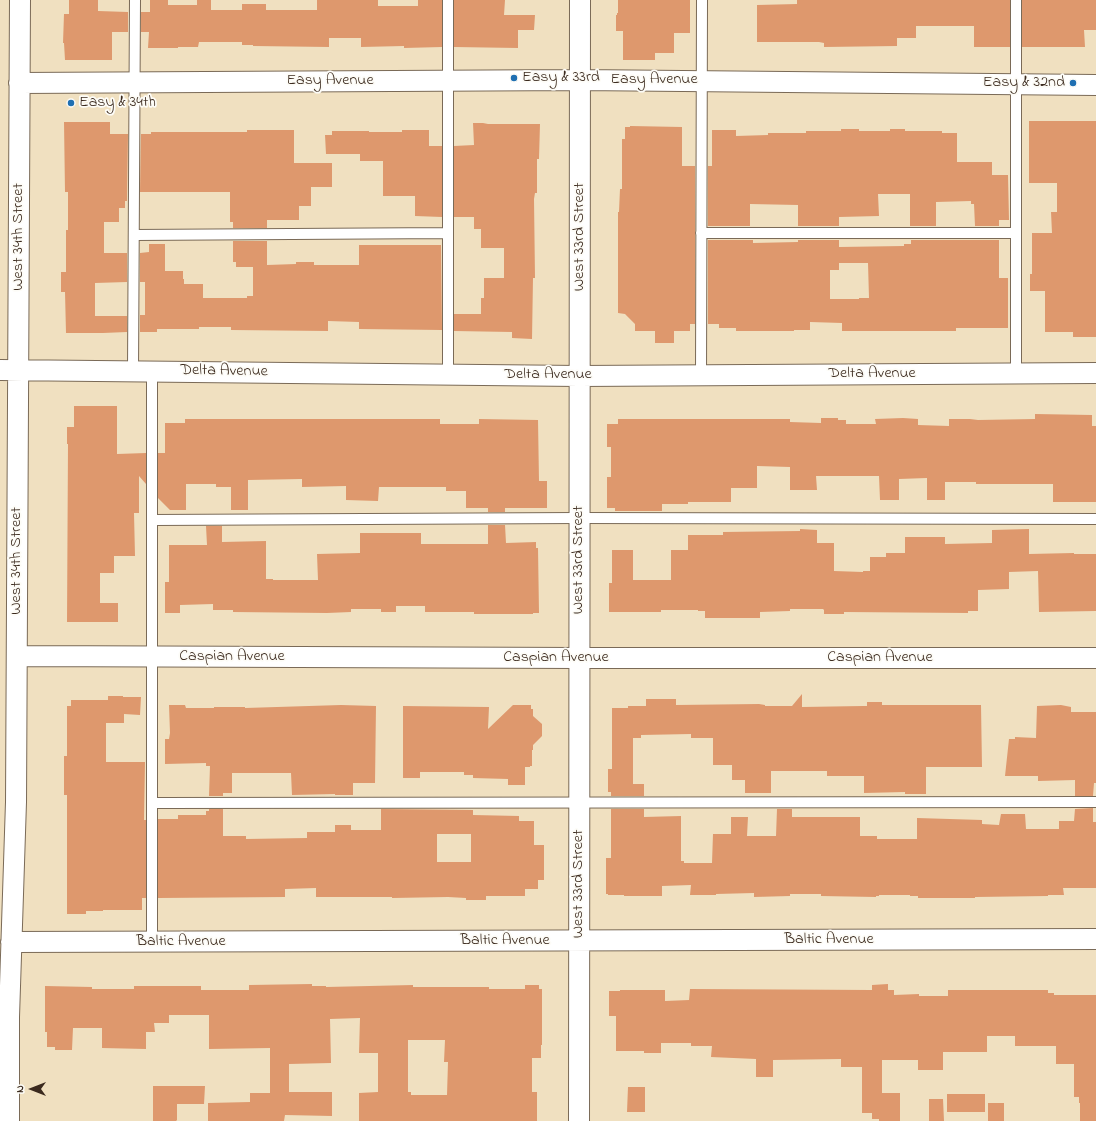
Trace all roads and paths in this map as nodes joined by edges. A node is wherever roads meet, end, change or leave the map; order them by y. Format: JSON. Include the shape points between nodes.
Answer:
{"nodes":[{"id":1,"x":20,"y":0,"type":"edge"},
{"id":2,"x":134,"y":0,"type":"edge"},
{"id":3,"x":448,"y":0,"type":"edge"},
{"id":4,"x":580,"y":0,"type":"edge"},
{"id":5,"x":702,"y":0,"type":"edge"},
{"id":6,"x":1016,"y":0,"type":"edge"},
{"id":7,"x":580,"y":80,"type":"junction"},
{"id":8,"x":448,"y":81,"type":"junction"},
{"id":9,"x":702,"y":81,"type":"junction"},
{"id":10,"x":134,"y":82,"type":"junction"},
{"id":11,"x":19,"y":83,"type":"junction"},
{"id":12,"x":1016,"y":84,"type":"junction"},
{"id":13,"x":1096,"y":84,"type":"edge"},
{"id":14,"x":448,"y":233,"type":"junction"},
{"id":15,"x":701,"y":233,"type":"junction"},
{"id":16,"x":1016,"y":233,"type":"junction"},
{"id":17,"x":134,"y":235,"type":"junction"},
{"id":18,"x":9,"y":370,"type":"edge"},
{"id":19,"x":143,"y":371,"type":"junction"},
{"id":20,"x":1096,"y":373,"type":"edge"},
{"id":21,"x":448,"y":374,"type":"junction"},
{"id":22,"x":1016,"y":374,"type":"junction"},
{"id":23,"x":700,"y":375,"type":"junction"},
{"id":24,"x":579,"y":376,"type":"junction"},
{"id":25,"x":579,"y":518,"type":"junction"},
{"id":26,"x":1096,"y":519,"type":"edge"},
{"id":27,"x":152,"y":520,"type":"junction"},
{"id":28,"x":9,"y":586,"type":"edge"},
{"id":29,"x":17,"y":656,"type":"junction"},
{"id":30,"x":152,"y":657,"type":"junction"},
{"id":31,"x":579,"y":658,"type":"junction"},
{"id":32,"x":1096,"y":658,"type":"edge"},
{"id":33,"x":8,"y":802,"type":"edge"},
{"id":34,"x":579,"y":802,"type":"junction"},
{"id":35,"x":1096,"y":802,"type":"edge"},
{"id":36,"x":152,"y":803,"type":"junction"},
{"id":37,"x":1096,"y":939,"type":"edge"},
{"id":38,"x":579,"y":941,"type":"junction"},
{"id":39,"x":11,"y":942,"type":"junction"},
{"id":40,"x":152,"y":942,"type":"junction"},
{"id":41,"x":4,"y":1017,"type":"edge"},
{"id":42,"x":9,"y":1121,"type":"edge"},
{"id":43,"x":579,"y":1121,"type":"edge"}],
"edges":[{"from":1,"to":11,"type":"street","name":"West 34th Street"},
{"from":2,"to":10,"type":"lane"},
{"from":3,"to":8,"type":"lane"},
{"from":4,"to":7,"type":"street","name":"West 33rd Street"},
{"from":5,"to":9,"type":"lane"},
{"from":6,"to":12,"type":"lane"},
{"from":7,"to":8,"type":"street","name":"Easy Avenue"},
{"from":7,"to":9,"type":"street","name":"Easy Avenue"},
{"from":7,"to":24,"type":"street","name":"West 33rd Street"},
{"from":8,"to":10,"type":"street","name":"Easy Avenue"},
{"from":8,"to":14,"type":"lane"},
{"from":9,"to":12,"type":"street","name":"Easy Avenue"},
{"from":9,"to":15,"type":"lane"},
{"from":10,"to":11,"type":"street","name":"Easy Avenue"},
{"from":10,"to":17,"type":"lane"},
{"from":11,"to":18,"type":"street","name":"West 34th Street"},
{"from":12,"to":13,"type":"street","name":"Easy Avenue"},
{"from":12,"to":16,"type":"lane"},
{"from":14,"to":17,"type":"lane"},
{"from":14,"to":21,"type":"lane"},
{"from":15,"to":16,"type":"lane"},
{"from":15,"to":23,"type":"lane"},
{"from":16,"to":22,"type":"lane"},
{"from":17,"to":19,"type":"lane"},
{"from":18,"to":19,"type":"street","name":"Delta Avenue"},
{"from":18,"to":28,"type":"street","name":"West 34th Street"},
{"from":19,"to":21,"type":"street","name":"Delta Avenue"},
{"from":19,"to":27,"type":"lane"},
{"from":20,"to":22,"type":"street","name":"Delta Avenue"},
{"from":21,"to":24,"type":"street","name":"Delta Avenue"},
{"from":22,"to":23,"type":"street","name":"Delta Avenue"},
{"from":23,"to":24,"type":"street","name":"Delta Avenue"},
{"from":24,"to":25,"type":"street","name":"West 33rd Street"},
{"from":25,"to":26,"type":"lane"},
{"from":25,"to":27,"type":"lane"},
{"from":25,"to":31,"type":"street","name":"West 33rd Street"},
{"from":27,"to":30,"type":"lane"},
{"from":28,"to":29,"type":"street","name":"West 34th Street"},
{"from":29,"to":30,"type":"street","name":"Caspian Avenue"},
{"from":29,"to":33,"type":"street","name":"West 34th Street"},
{"from":30,"to":31,"type":"street","name":"Caspian Avenue"},
{"from":30,"to":36,"type":"lane"},
{"from":31,"to":32,"type":"street","name":"Caspian Avenue"},
{"from":31,"to":34,"type":"street","name":"West 33rd Street"},
{"from":33,"to":39,"type":"street","name":"West 34th Street"},
{"from":34,"to":35,"type":"lane"},
{"from":34,"to":36,"type":"lane"},
{"from":34,"to":38,"type":"street","name":"West 33rd Street"},
{"from":36,"to":40,"type":"lane"},
{"from":37,"to":38,"type":"street","name":"Baltic Avenue"},
{"from":38,"to":40,"type":"street","name":"Baltic Avenue"},
{"from":38,"to":43,"type":"street","name":"West 33rd Street"},
{"from":39,"to":40,"type":"street","name":"Baltic Avenue"},
{"from":39,"to":41,"type":"street","name":"West 34th Street"},
{"from":41,"to":42,"type":"street","name":"West 34th Street"}]}
